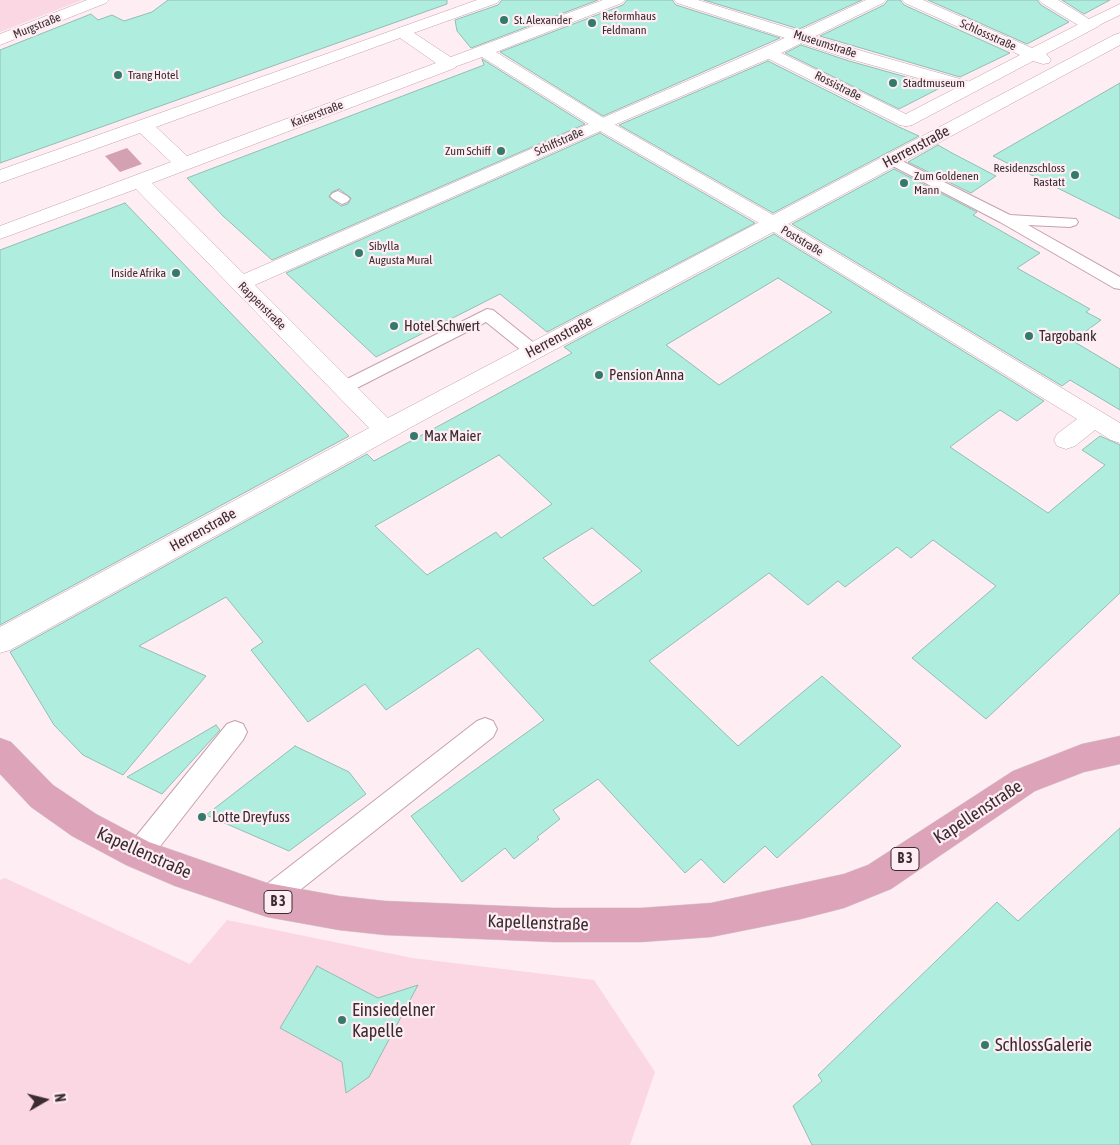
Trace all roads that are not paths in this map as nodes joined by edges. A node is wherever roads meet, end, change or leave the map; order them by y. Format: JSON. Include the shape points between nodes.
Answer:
{"nodes":[{"id":1,"x":102,"y":0,"type":"edge"},
{"id":2,"x":492,"y":0,"type":"edge"},
{"id":3,"x":617,"y":0,"type":"edge"},
{"id":4,"x":682,"y":0,"type":"edge"},
{"id":5,"x":878,"y":0,"type":"edge"},
{"id":6,"x":910,"y":0,"type":"edge"},
{"id":7,"x":1047,"y":0,"type":"edge"},
{"id":8,"x":1120,"y":9,"type":"edge"},
{"id":9,"x":1091,"y":24,"type":"junction"},
{"id":10,"x":402,"y":32,"type":"junction"},
{"id":11,"x":803,"y":37,"type":"junction"},
{"id":12,"x":1120,"y":38,"type":"edge"},
{"id":13,"x":0,"y":40,"type":"edge"},
{"id":14,"x":483,"y":51,"type":"junction"},
{"id":15,"x":770,"y":52,"type":"junction"},
{"id":16,"x":1032,"y":54,"type":"junction"},
{"id":17,"x":449,"y":64,"type":"junction"},
{"id":18,"x":1067,"y":68,"type":"junction"},
{"id":19,"x":968,"y":87,"type":"junction"},
{"id":20,"x":906,"y":121,"type":"joint"},
{"id":21,"x":601,"y":124,"type":"junction"},
{"id":22,"x":143,"y":125,"type":"junction"},
{"id":23,"x":892,"y":160,"type":"junction"},
{"id":24,"x":184,"y":164,"type":"junction"},
{"id":25,"x":0,"y":177,"type":"edge"},
{"id":26,"x":139,"y":181,"type":"junction"},
{"id":27,"x":1005,"y":219,"type":"junction"},
{"id":28,"x":1070,"y":222,"type":"dead end"},
{"id":29,"x":773,"y":223,"type":"junction"},
{"id":30,"x":0,"y":233,"type":"edge"},
{"id":31,"x":240,"y":284,"type":"junction"},
{"id":32,"x":1120,"y":284,"type":"edge"},
{"id":33,"x":533,"y":351,"type":"junction"},
{"id":34,"x":343,"y":388,"type":"junction"},
{"id":35,"x":1094,"y":418,"type":"junction"},
{"id":36,"x":385,"y":430,"type":"junction"},
{"id":37,"x":1120,"y":434,"type":"edge"},
{"id":38,"x":1066,"y":440,"type":"dead end"},
{"id":39,"x":0,"y":641,"type":"edge"},
{"id":40,"x":485,"y":729,"type":"dead end"},
{"id":41,"x":235,"y":732,"type":"dead end"},
{"id":42,"x":1120,"y":750,"type":"edge"},
{"id":43,"x":0,"y":752,"type":"edge"},
{"id":44,"x":138,"y":854,"type":"junction"},
{"id":45,"x":267,"y":900,"type":"junction"}],
"edges":[{"from":1,"to":13,"type":"street","name":"Murgstraße"},
{"from":2,"to":10,"type":"street"},
{"from":3,"to":14,"type":"street","name":"Kaiserstraße"},
{"from":4,"to":11,"type":"street","name":"Museumstraße"},
{"from":5,"to":11,"type":"street","name":"Schiffstraße"},
{"from":6,"to":16,"type":"street","name":"Schlossstraße"},
{"from":7,"to":9,"type":"street"},
{"from":8,"to":9,"type":"street","name":"Herrenstraße"},
{"from":9,"to":16,"type":"street","name":"Herrenstraße"},
{"from":10,"to":17,"type":"street"},
{"from":10,"to":22,"type":"street"},
{"from":11,"to":15,"type":"street","name":"Schiffstraße"},
{"from":11,"to":19,"type":"street","name":"Museumstraße"},
{"from":12,"to":18,"type":"street","name":"Herrenstraße"},
{"from":14,"to":17,"type":"street","name":"Kaiserstraße"},
{"from":14,"to":21,"type":"street","name":"Poststraße"},
{"from":15,"to":20,"type":"street","name":"Rossistraße"},
{"from":15,"to":21,"type":"street","name":"Schiffstraße"},
{"from":16,"to":18,"type":"street","name":"Schlossstraße"},
{"from":16,"to":19,"type":"street","name":"Herrenstraße"},
{"from":17,"to":24,"type":"street","name":"Kaiserstraße"},
{"from":18,"to":23,"type":"street","name":"Herrenstraße"},
{"from":19,"to":20,"type":"street","name":"Herrenstraße"},
{"from":21,"to":29,"type":"street","name":"Poststraße"},
{"from":21,"to":31,"type":"street","name":"Schiffstraße","via":[[369,221]]},
{"from":22,"to":24,"type":"street"},
{"from":22,"to":25,"type":"street"},
{"from":23,"to":27,"type":"lane"},
{"from":23,"to":29,"type":"street","name":"Herrenstraße"},
{"from":24,"to":26,"type":"street","name":"Kaiserstraße"},
{"from":26,"to":30,"type":"street","name":"Kaiserstraße"},
{"from":26,"to":31,"type":"street","name":"Rappenstraße"},
{"from":27,"to":28,"type":"lane"},
{"from":27,"to":32,"type":"lane"},
{"from":29,"to":33,"type":"street","name":"Herrenstraße"},
{"from":29,"to":35,"type":"street","name":"Poststraße"},
{"from":31,"to":34,"type":"street","name":"Rappenstraße"},
{"from":33,"to":34,"type":"lane","via":[[487,314]]},
{"from":33,"to":36,"type":"street","name":"Herrenstraße"},
{"from":34,"to":36,"type":"street","name":"Rappenstraße"},
{"from":35,"to":37,"type":"street","name":"Poststraße"},
{"from":35,"to":38,"type":"street"},
{"from":36,"to":39,"type":"street","name":"Herrenstraße"},
{"from":40,"to":45,"type":"lane"},
{"from":41,"to":44,"type":"lane"},
{"from":42,"to":45,"type":"main road","name":"Kapellenstraße","number":"B 3","via":[[1082,758],[1024,781],[878,877],[844,891],[711,920],[641,925],[554,925],[385,918]]},
{"from":43,"to":44,"type":"main road","name":"Kapellenstraße","number":"B 3","via":[[42,796],[84,825]]},
{"from":44,"to":45,"type":"main road","name":"Kapellenstraße","number":"B 3"}]}
